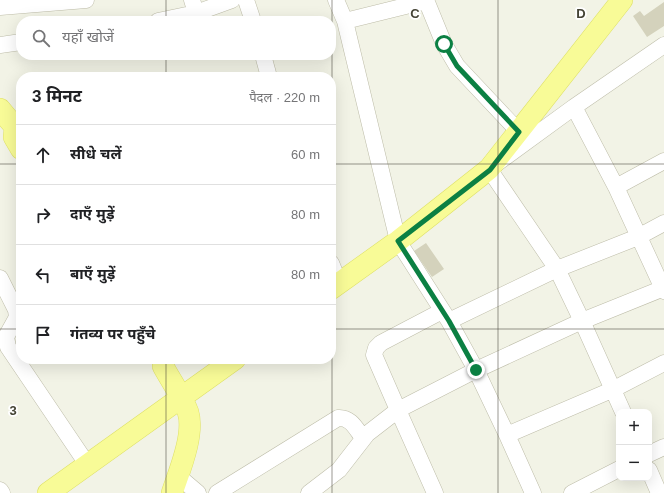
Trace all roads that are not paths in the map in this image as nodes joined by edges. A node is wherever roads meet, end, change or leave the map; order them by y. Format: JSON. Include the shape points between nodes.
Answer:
{"nodes":[{"id":1,"x":86,"y":0,"type":"edge"},
{"id":2,"x":232,"y":0,"type":"edge"},
{"id":3,"x":246,"y":0,"type":"edge"},
{"id":4,"x":336,"y":0,"type":"edge"},
{"id":5,"x":622,"y":0,"type":"edge"},
{"id":6,"x":426,"y":1,"type":"edge"},
{"id":7,"x":22,"y":2,"type":"edge"},
{"id":8,"x":0,"y":7,"type":"edge"},
{"id":9,"x":194,"y":7,"type":"edge"},
{"id":10,"x":171,"y":16,"type":"edge"},
{"id":11,"x":251,"y":16,"type":"edge"},
{"id":12,"x":345,"y":21,"type":"junction"},
{"id":13,"x":16,"y":43,"type":"edge"},
{"id":14,"x":0,"y":45,"type":"edge"},
{"id":15,"x":664,"y":45,"type":"edge"},
{"id":16,"x":264,"y":60,"type":"edge"},
{"id":17,"x":268,"y":72,"type":"edge"},
{"id":18,"x":574,"y":107,"type":"junction"},
{"id":19,"x":0,"y":109,"type":"edge"},
{"id":20,"x":16,"y":126,"type":"edge"},
{"id":21,"x":519,"y":132,"type":"junction"},
{"id":22,"x":664,"y":160,"type":"edge"},
{"id":23,"x":490,"y":170,"type":"junction"},
{"id":24,"x":616,"y":187,"type":"junction"},
{"id":25,"x":664,"y":223,"type":"edge"},
{"id":26,"x":638,"y":237,"type":"junction"},
{"id":27,"x":398,"y":241,"type":"junction"},
{"id":28,"x":557,"y":269,"type":"junction"},
{"id":29,"x":0,"y":278,"type":"edge"},
{"id":30,"x":336,"y":285,"type":"edge"},
{"id":31,"x":664,"y":289,"type":"edge"},
{"id":32,"x":16,"y":310,"type":"edge"},
{"id":33,"x":446,"y":316,"type":"junction"},
{"id":34,"x":16,"y":319,"type":"edge"},
{"id":35,"x":582,"y":321,"type":"junction"},
{"id":36,"x":16,"y":358,"type":"edge"},
{"id":37,"x":664,"y":363,"type":"edge"},
{"id":38,"x":20,"y":364,"type":"edge"},
{"id":39,"x":161,"y":364,"type":"edge"},
{"id":40,"x":228,"y":364,"type":"edge"},
{"id":41,"x":476,"y":370,"type":"junction"},
{"id":42,"x":614,"y":389,"type":"junction"},
{"id":43,"x":181,"y":399,"type":"junction"},
{"id":44,"x":622,"y":409,"type":"edge"},
{"id":45,"x":398,"y":410,"type":"junction"},
{"id":46,"x":507,"y":435,"type":"junction"},
{"id":47,"x":363,"y":438,"type":"junction"},
{"id":48,"x":664,"y":447,"type":"edge"},
{"id":49,"x":652,"y":453,"type":"edge"},
{"id":50,"x":87,"y":464,"type":"junction"},
{"id":51,"x":616,"y":471,"type":"edge"},
{"id":52,"x":652,"y":477,"type":"edge"},
{"id":53,"x":175,"y":485,"type":"edge"},
{"id":54,"x":0,"y":490,"type":"edge"},
{"id":55,"x":2,"y":493,"type":"edge"},
{"id":56,"x":48,"y":493,"type":"edge"},
{"id":57,"x":198,"y":493,"type":"edge"},
{"id":58,"x":217,"y":493,"type":"edge"},
{"id":59,"x":309,"y":493,"type":"edge"},
{"id":60,"x":435,"y":493,"type":"edge"},
{"id":61,"x":533,"y":493,"type":"edge"},
{"id":62,"x":572,"y":493,"type":"edge"},
{"id":63,"x":659,"y":493,"type":"edge"}],
"edges":[{"from":1,"to":7,"type":"street"},
{"from":2,"to":9,"type":"street"},
{"from":3,"to":11,"type":"street"},
{"from":4,"to":12,"type":"street"},
{"from":5,"to":21,"type":"main road"},
{"from":6,"to":12,"type":"street"},
{"from":6,"to":21,"type":"street","via":[[444,44],[457,66]]},
{"from":7,"to":8,"type":"street"},
{"from":9,"to":10,"type":"street"},
{"from":12,"to":27,"type":"street"},
{"from":13,"to":14,"type":"street"},
{"from":15,"to":18,"type":"street"},
{"from":16,"to":17,"type":"street"},
{"from":18,"to":23,"type":"street"},
{"from":18,"to":24,"type":"street"},
{"from":19,"to":20,"type":"main road"},
{"from":21,"to":23,"type":"main road"},
{"from":22,"to":24,"type":"street"},
{"from":23,"to":27,"type":"main road"},
{"from":23,"to":28,"type":"street"},
{"from":24,"to":26,"type":"street"},
{"from":25,"to":26,"type":"street"},
{"from":26,"to":28,"type":"street"},
{"from":26,"to":31,"type":"street"},
{"from":27,"to":30,"type":"main road"},
{"from":27,"to":33,"type":"street"},
{"from":28,"to":33,"type":"street"},
{"from":28,"to":35,"type":"street"},
{"from":29,"to":32,"type":"street"},
{"from":31,"to":35,"type":"street"},
{"from":33,"to":41,"type":"street"},
{"from":33,"to":45,"type":"street","via":[[381,343],[376,348],[374,355]]},
{"from":34,"to":36,"type":"street","via":[[6,337],[8,346]]},
{"from":35,"to":41,"type":"street"},
{"from":35,"to":42,"type":"street"},
{"from":37,"to":42,"type":"street"},
{"from":38,"to":50,"type":"street"},
{"from":39,"to":43,"type":"main road"},
{"from":40,"to":43,"type":"main road"},
{"from":41,"to":45,"type":"street"},
{"from":41,"to":46,"type":"street"},
{"from":42,"to":44,"type":"street"},
{"from":42,"to":46,"type":"street"},
{"from":43,"to":50,"type":"main road"},
{"from":43,"to":53,"type":"main road","via":[[190,421],[190,430]]},
{"from":45,"to":47,"type":"street"},
{"from":45,"to":60,"type":"street"},
{"from":46,"to":61,"type":"street"},
{"from":47,"to":58,"type":"street","via":[[350,420],[338,418]]},
{"from":47,"to":59,"type":"street","via":[[339,470]]},
{"from":48,"to":49,"type":"street"},
{"from":50,"to":56,"type":"main road"},
{"from":51,"to":62,"type":"street"},
{"from":52,"to":63,"type":"street"},
{"from":53,"to":57,"type":"street"},
{"from":54,"to":55,"type":"street"}]}
